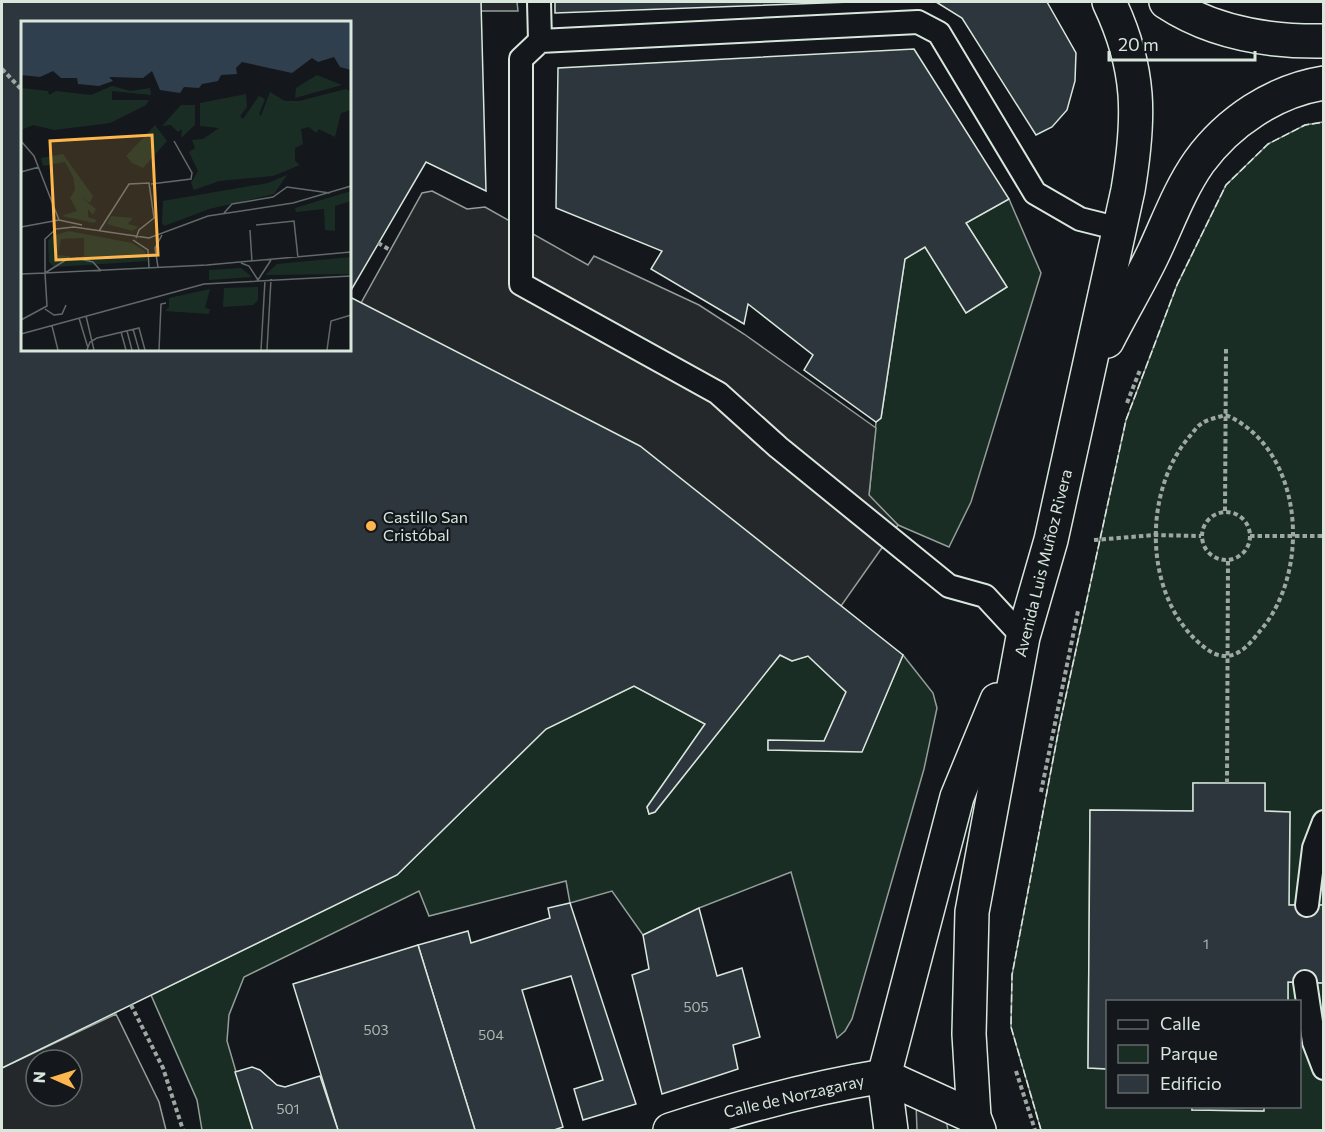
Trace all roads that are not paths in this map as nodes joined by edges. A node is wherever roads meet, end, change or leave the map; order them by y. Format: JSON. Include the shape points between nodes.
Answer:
{"nodes":[{"id":1,"x":539,"y":2,"type":"edge"},
{"id":2,"x":1109,"y":2,"type":"edge"},
{"id":3,"x":1166,"y":2,"type":"edge"},
{"id":4,"x":540,"y":41,"type":"junction"},
{"id":5,"x":1323,"y":41,"type":"edge"},
{"id":6,"x":1323,"y":83,"type":"edge"},
{"id":7,"x":1120,"y":229,"type":"junction"},
{"id":8,"x":1088,"y":376,"type":"junction"},
{"id":9,"x":1023,"y":637,"type":"junction"},
{"id":10,"x":1323,"y":822,"type":"edge"},
{"id":11,"x":1307,"y":905,"type":"dead end"},
{"id":12,"x":1305,"y":982,"type":"dead end"},
{"id":13,"x":1323,"y":1068,"type":"edge"},
{"id":14,"x":884,"y":1076,"type":"junction"},
{"id":15,"x":977,"y":1124,"type":"edge"},
{"id":16,"x":670,"y":1131,"type":"edge"},
{"id":17,"x":891,"y":1131,"type":"edge"}],
"edges":[{"from":1,"to":4,"type":"lane"},
{"from":2,"to":7,"type":"main road","name":"Avenida Luis Muñoz Rivera","via":[[1128,46],[1136,91],[1136,143]]},
{"from":3,"to":5,"type":"main road","via":[[1234,33]]},
{"from":4,"to":7,"type":"lane","via":[[918,22],[939,33],[1035,193],[1080,219]]},
{"from":4,"to":9,"type":"lane","via":[[521,59],[521,284],[718,393],[787,455],[949,586],[985,596]]},
{"from":6,"to":8,"type":"main road","via":[[1265,104],[1233,125],[1210,149],[1188,182]]},
{"from":7,"to":8,"type":"main road","name":"Avenida Luis Muñoz Rivera"},
{"from":8,"to":9,"type":"main road","name":"Avenida Luis Muñoz Rivera","via":[[1051,540]]},
{"from":9,"to":14,"type":"main road","via":[[957,797]]},
{"from":9,"to":15,"type":"main road","name":"Avenida Luis Muñoz Rivera","via":[[972,912],[969,1034]]},
{"from":10,"to":11,"type":"lane","via":[[1314,848]]},
{"from":12,"to":13,"type":"lane","via":[[1314,1042]]},
{"from":14,"to":15,"type":"main road"},
{"from":14,"to":16,"type":"main road","name":"Calle de Norzagaray","via":[[732,1109]]},
{"from":14,"to":17,"type":"main road"}]}
